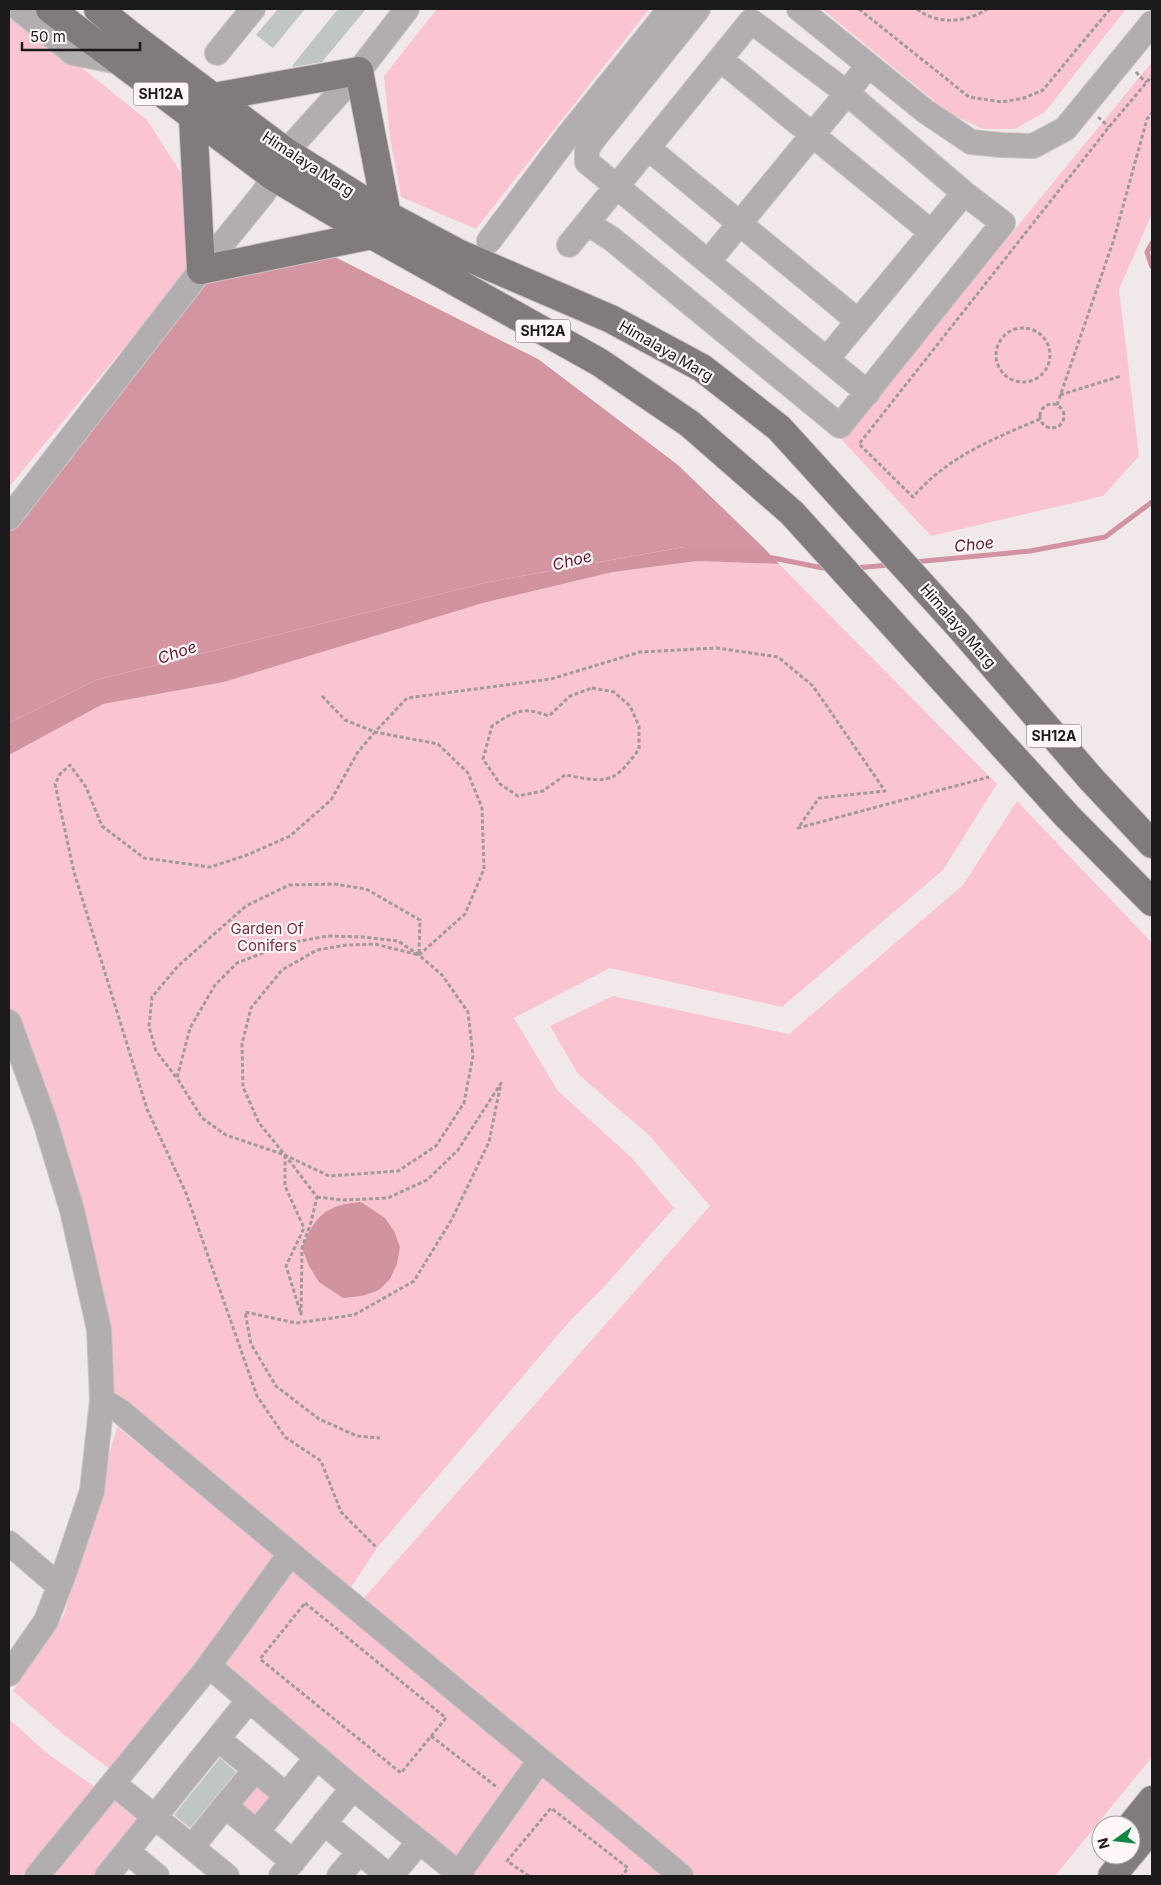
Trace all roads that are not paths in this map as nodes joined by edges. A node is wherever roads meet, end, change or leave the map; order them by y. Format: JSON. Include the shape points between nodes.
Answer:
{"nodes":[{"id":1,"x":19,"y":9,"type":"edge"},
{"id":2,"x":50,"y":9,"type":"edge"},
{"id":3,"x":98,"y":9,"type":"edge"},
{"id":4,"x":407,"y":9,"type":"edge"},
{"id":5,"x":670,"y":9,"type":"edge"},
{"id":6,"x":698,"y":9,"type":"edge"},
{"id":7,"x":799,"y":9,"type":"edge"},
{"id":8,"x":247,"y":11,"type":"edge"},
{"id":9,"x":743,"y":15,"type":"edge"},
{"id":10,"x":1152,"y":23,"type":"edge"},
{"id":11,"x":216,"y":53,"type":"dead end"},
{"id":12,"x":720,"y":59,"type":"junction"},
{"id":13,"x":119,"y":62,"type":"junction"},
{"id":14,"x":868,"y":65,"type":"junction"},
{"id":15,"x":359,"y":71,"type":"junction"},
{"id":16,"x":847,"y":92,"type":"junction"},
{"id":17,"x":214,"y":97,"type":"junction"},
{"id":18,"x":193,"y":118,"type":"junction"},
{"id":19,"x":812,"y":134,"type":"junction"},
{"id":20,"x":648,"y":148,"type":"junction"},
{"id":21,"x":286,"y":152,"type":"junction"},
{"id":22,"x":274,"y":177,"type":"junction"},
{"id":23,"x":616,"y":187,"type":"junction"},
{"id":24,"x":964,"y":193,"type":"junction"},
{"id":25,"x":587,"y":223,"type":"junction"},
{"id":26,"x":739,"y":223,"type":"junction"},
{"id":27,"x":380,"y":225,"type":"junction"},
{"id":28,"x":931,"y":232,"type":"junction"},
{"id":29,"x":489,"y":241,"type":"dead end"},
{"id":30,"x":569,"y":245,"type":"dead end"},
{"id":31,"x":708,"y":262,"type":"junction"},
{"id":32,"x":201,"y":270,"type":"junction"},
{"id":33,"x":858,"y":321,"type":"junction"},
{"id":34,"x":827,"y":359,"type":"junction"},
{"id":35,"x":868,"y":392,"type":"junction"},
{"id":36,"x":9,"y":518,"type":"edge"},
{"id":37,"x":1152,"y":844,"type":"edge"},
{"id":38,"x":1152,"y":902,"type":"edge"},
{"id":39,"x":11,"y":1034,"type":"edge"},
{"id":40,"x":102,"y":1400,"type":"junction"},
{"id":41,"x":9,"y":1543,"type":"edge"},
{"id":42,"x":290,"y":1554,"type":"junction"},
{"id":43,"x":59,"y":1586,"type":"junction"},
{"id":44,"x":209,"y":1666,"type":"junction"},
{"id":45,"x":9,"y":1674,"type":"edge"},
{"id":46,"x":249,"y":1700,"type":"junction"},
{"id":47,"x":218,"y":1739,"type":"junction"},
{"id":48,"x":317,"y":1757,"type":"junction"},
{"id":49,"x":540,"y":1760,"type":"junction"},
{"id":50,"x":255,"y":1770,"type":"junction"},
{"id":51,"x":113,"y":1783,"type":"junction"},
{"id":52,"x":353,"y":1788,"type":"junction"},
{"id":53,"x":286,"y":1795,"type":"junction"},
{"id":54,"x":1152,"y":1800,"type":"edge"},
{"id":55,"x":225,"y":1806,"type":"junction"},
{"id":56,"x":1140,"y":1815,"type":"edge"},
{"id":57,"x":154,"y":1817,"type":"junction"},
{"id":58,"x":324,"y":1823,"type":"junction"},
{"id":59,"x":1152,"y":1827,"type":"edge"},
{"id":60,"x":256,"y":1832,"type":"junction"},
{"id":61,"x":1141,"y":1840,"type":"edge"},
{"id":62,"x":419,"y":1842,"type":"junction"},
{"id":63,"x":192,"y":1848,"type":"junction"},
{"id":64,"x":127,"y":1851,"type":"junction"},
{"id":65,"x":359,"y":1852,"type":"junction"},
{"id":66,"x":1100,"y":1865,"type":"edge"},
{"id":67,"x":1121,"y":1865,"type":"edge"},
{"id":68,"x":287,"y":1869,"type":"edge"},
{"id":69,"x":224,"y":1875,"type":"edge"},
{"id":70,"x":459,"y":1875,"type":"edge"},
{"id":71,"x":37,"y":1876,"type":"edge"},
{"id":72,"x":106,"y":1876,"type":"edge"},
{"id":73,"x":157,"y":1876,"type":"edge"},
{"id":74,"x":339,"y":1876,"type":"edge"},
{"id":75,"x":390,"y":1876,"type":"edge"},
{"id":76,"x":682,"y":1876,"type":"edge"},
{"id":77,"x":1091,"y":1876,"type":"edge"},
{"id":78,"x":1112,"y":1876,"type":"edge"}],
"edges":[{"from":1,"to":13,"type":"street","via":[[73,53]]},
{"from":2,"to":13,"type":"main road","name":"Himalaya Marg","number":"SH12A"},
{"from":3,"to":17,"type":"main road","name":"Himalaya Marg","number":"SH12A"},
{"from":4,"to":15,"type":"street"},
{"from":5,"to":29,"type":"street"},
{"from":6,"to":23,"type":"street","via":[[587,150],[587,162]]},
{"from":7,"to":14,"type":"street"},
{"from":8,"to":11,"type":"street"},
{"from":9,"to":12,"type":"street"},
{"from":9,"to":16,"type":"street"},
{"from":10,"to":14,"type":"street","via":[[1065,129],[1033,146],[971,142],[925,111]]},
{"from":12,"to":19,"type":"street"},
{"from":12,"to":20,"type":"street"},
{"from":13,"to":18,"type":"main road","name":"Himalaya Marg","number":"SH12A"},
{"from":14,"to":16,"type":"street"},
{"from":15,"to":17,"type":"main road"},
{"from":15,"to":21,"type":"street"},
{"from":15,"to":27,"type":"main road"},
{"from":16,"to":19,"type":"street"},
{"from":16,"to":24,"type":"street"},
{"from":17,"to":21,"type":"main road","name":"Himalaya Marg","number":"SH12A"},
{"from":18,"to":22,"type":"main road","name":"Himalaya Marg","number":"SH12A"},
{"from":18,"to":32,"type":"main road"},
{"from":19,"to":26,"type":"street"},
{"from":19,"to":28,"type":"street"},
{"from":20,"to":23,"type":"street"},
{"from":20,"to":26,"type":"street"},
{"from":21,"to":22,"type":"street"},
{"from":21,"to":27,"type":"main road","name":"Himalaya Marg","number":"SH12A"},
{"from":22,"to":27,"type":"main road","name":"Himalaya Marg","number":"SH12A"},
{"from":22,"to":32,"type":"street"},
{"from":23,"to":25,"type":"street"},
{"from":23,"to":31,"type":"street"},
{"from":24,"to":28,"type":"street"},
{"from":24,"to":35,"type":"street","via":[[1003,223]]},
{"from":25,"to":30,"type":"street"},
{"from":25,"to":35,"type":"street","via":[[612,239],[840,426]]},
{"from":26,"to":31,"type":"street"},
{"from":26,"to":33,"type":"street"},
{"from":27,"to":32,"type":"main road"},
{"from":27,"to":37,"type":"main road","name":"Himalaya Marg","number":"SH12A","via":[[458,253],[612,319],[702,368],[779,428]]},
{"from":27,"to":38,"type":"main road","name":"Himalaya Marg","number":"SH12A","via":[[599,362],[690,424],[792,513],[1067,816]]},
{"from":28,"to":33,"type":"street"},
{"from":31,"to":34,"type":"street"},
{"from":32,"to":36,"type":"street"},
{"from":33,"to":34,"type":"street"},
{"from":34,"to":35,"type":"street"},
{"from":39,"to":40,"type":"street","via":[[45,1121],[72,1210],[98,1329]]},
{"from":40,"to":42,"type":"street","via":[[120,1411]]},
{"from":40,"to":43,"type":"street","via":[[92,1491]]},
{"from":41,"to":43,"type":"street"},
{"from":42,"to":44,"type":"street"},
{"from":42,"to":49,"type":"street"},
{"from":43,"to":45,"type":"street","via":[[46,1620]]},
{"from":44,"to":46,"type":"street"},
{"from":44,"to":51,"type":"street"},
{"from":46,"to":47,"type":"street"},
{"from":46,"to":48,"type":"street"},
{"from":47,"to":50,"type":"street"},
{"from":47,"to":57,"type":"street"},
{"from":48,"to":52,"type":"street"},
{"from":48,"to":53,"type":"street"},
{"from":49,"to":70,"type":"street"},
{"from":49,"to":76,"type":"street"},
{"from":50,"to":53,"type":"street"},
{"from":50,"to":55,"type":"street"},
{"from":51,"to":57,"type":"street"},
{"from":51,"to":71,"type":"street"},
{"from":52,"to":58,"type":"street"},
{"from":52,"to":62,"type":"street"},
{"from":53,"to":60,"type":"street"},
{"from":54,"to":56,"type":"main road"},
{"from":55,"to":60,"type":"street"},
{"from":55,"to":63,"type":"street"},
{"from":57,"to":63,"type":"street"},
{"from":57,"to":64,"type":"street"},
{"from":58,"to":65,"type":"street"},
{"from":58,"to":68,"type":"street"},
{"from":59,"to":61,"type":"main road"},
{"from":60,"to":68,"type":"street"},
{"from":62,"to":70,"type":"street"},
{"from":62,"to":75,"type":"street"},
{"from":63,"to":69,"type":"street"},
{"from":64,"to":72,"type":"street"},
{"from":64,"to":73,"type":"street"},
{"from":65,"to":74,"type":"street"},
{"from":65,"to":75,"type":"street"},
{"from":66,"to":77,"type":"main road"},
{"from":67,"to":78,"type":"main road"}]}
